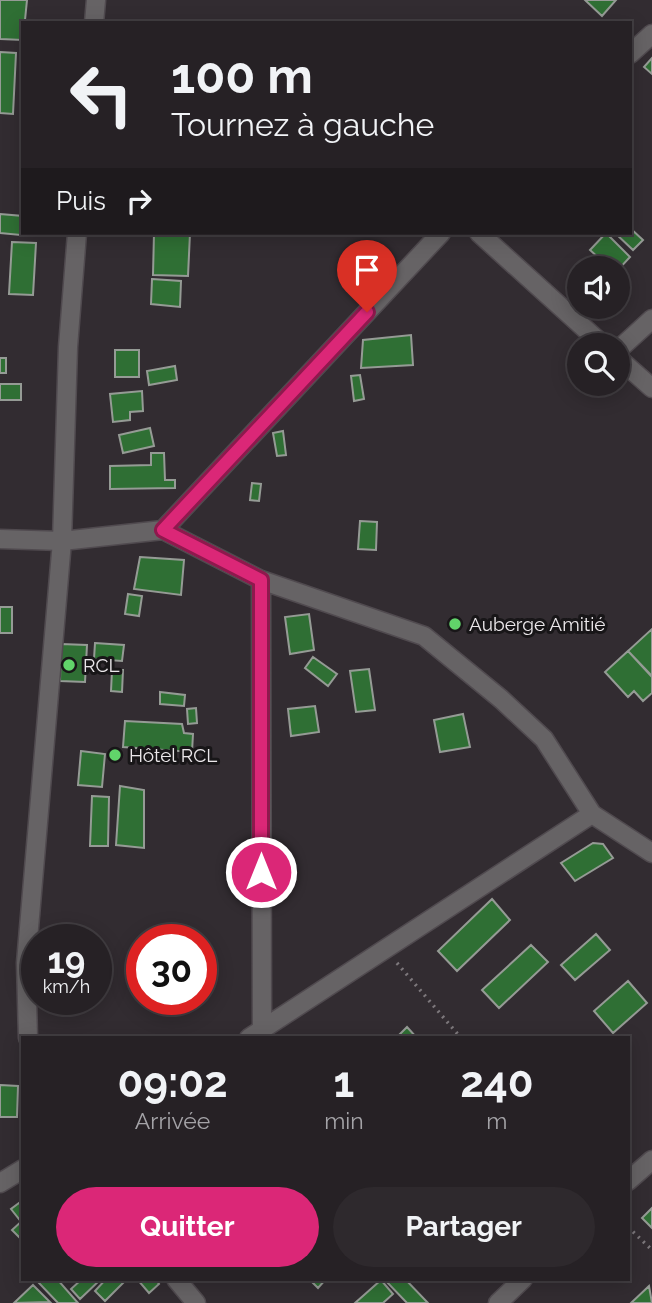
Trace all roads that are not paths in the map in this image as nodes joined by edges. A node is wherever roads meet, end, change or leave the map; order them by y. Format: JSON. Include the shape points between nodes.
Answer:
{"nodes":[{"id":1,"x":96,"y":0,"type":"edge"},
{"id":2,"x":94,"y":21,"type":"edge"},
{"id":3,"x":652,"y":34,"type":"edge"},
{"id":4,"x":632,"y":52,"type":"edge"},
{"id":5,"x":77,"y":235,"type":"edge"},
{"id":6,"x":439,"y":235,"type":"edge"},
{"id":7,"x":481,"y":235,"type":"edge"},
{"id":8,"x":652,"y":319,"type":"edge"},
{"id":9,"x":590,"y":333,"type":"edge"},
{"id":10,"x":630,"y":339,"type":"edge"},
{"id":11,"x":630,"y":369,"type":"edge"},
{"id":12,"x":652,"y":388,"type":"edge"},
{"id":13,"x":163,"y":530,"type":"junction"},
{"id":14,"x":0,"y":539,"type":"edge"},
{"id":15,"x":62,"y":541,"type":"junction"},
{"id":16,"x":261,"y":580,"type":"junction"},
{"id":17,"x":592,"y":814,"type":"junction"},
{"id":18,"x":652,"y":853,"type":"edge"},
{"id":19,"x":255,"y":1034,"type":"edge"},
{"id":20,"x":28,"y":1036,"type":"edge"},
{"id":21,"x":652,"y":1160,"type":"edge"},
{"id":22,"x":21,"y":1170,"type":"edge"},
{"id":23,"x":630,"y":1179,"type":"edge"},
{"id":24,"x":0,"y":1183,"type":"edge"},
{"id":25,"x":178,"y":1281,"type":"edge"},
{"id":26,"x":521,"y":1281,"type":"edge"},
{"id":27,"x":196,"y":1303,"type":"edge"},
{"id":28,"x":498,"y":1303,"type":"edge"}],
"edges":[{"from":1,"to":2,"type":"street"},
{"from":3,"to":4,"type":"street"},
{"from":5,"to":15,"type":"street"},
{"from":6,"to":13,"type":"street"},
{"from":7,"to":9,"type":"street"},
{"from":8,"to":10,"type":"street"},
{"from":11,"to":12,"type":"street"},
{"from":13,"to":15,"type":"street"},
{"from":13,"to":16,"type":"street"},
{"from":14,"to":15,"type":"street"},
{"from":15,"to":20,"type":"street","via":[[26,963]]},
{"from":16,"to":17,"type":"street","via":[[424,636],[544,739]]},
{"from":16,"to":19,"type":"street"},
{"from":17,"to":18,"type":"street"},
{"from":17,"to":19,"type":"street"},
{"from":21,"to":23,"type":"street"},
{"from":22,"to":24,"type":"street"},
{"from":25,"to":27,"type":"street"},
{"from":26,"to":28,"type":"street"}]}
